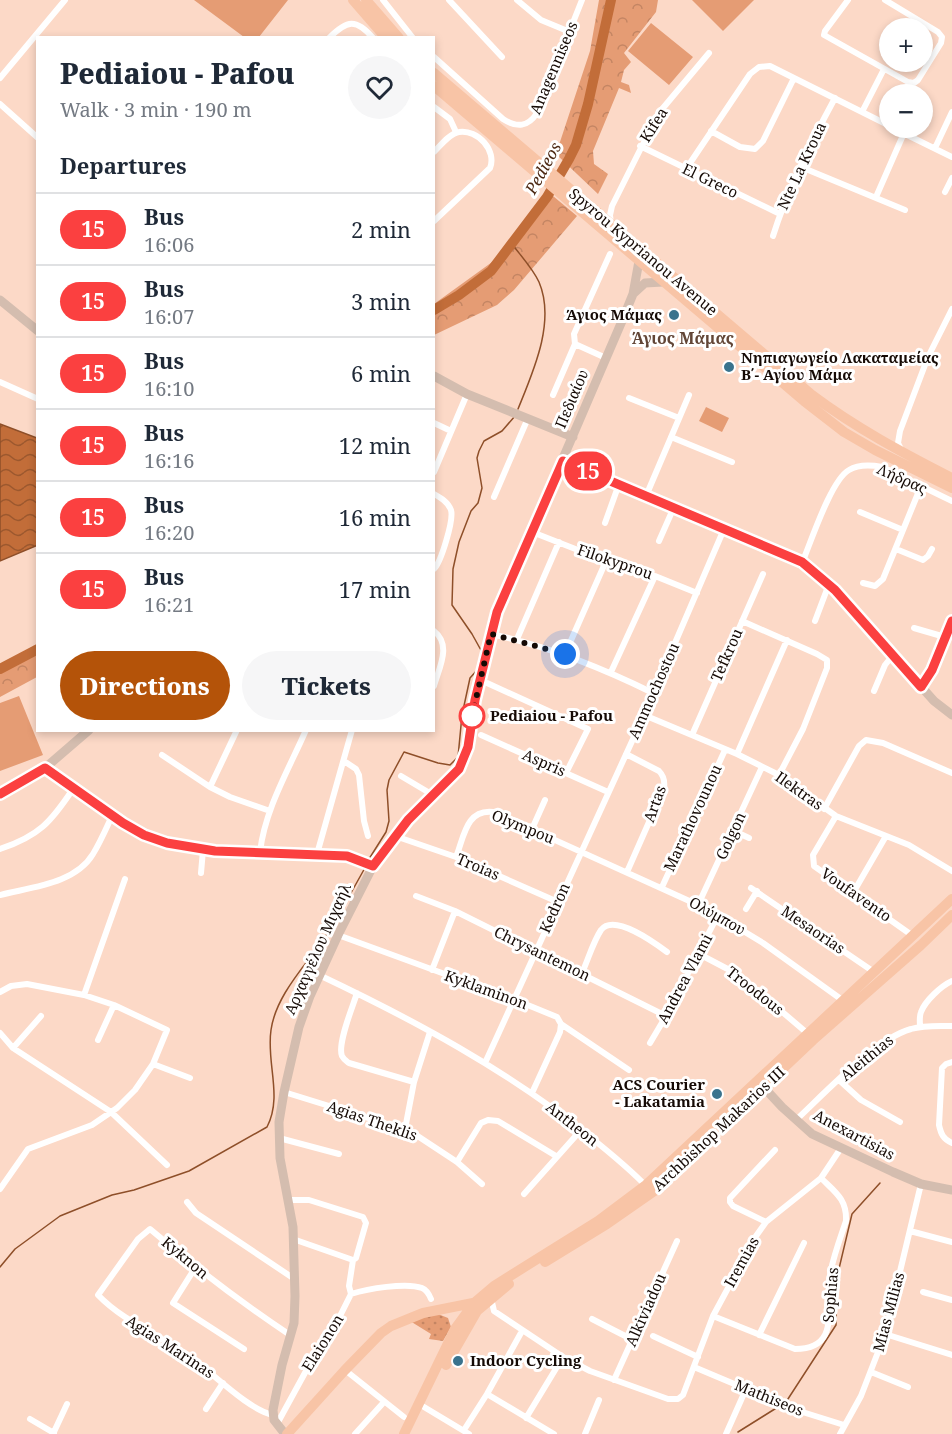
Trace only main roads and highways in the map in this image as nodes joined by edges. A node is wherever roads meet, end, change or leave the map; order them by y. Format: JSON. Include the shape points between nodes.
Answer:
{"nodes":[{"id":1,"x":353,"y":0,"type":"edge"},
{"id":2,"x":366,"y":0,"type":"edge"},
{"id":3,"x":384,"y":36,"type":"edge"},
{"id":4,"x":397,"y":36,"type":"edge"},
{"id":5,"x":435,"y":74,"type":"edge"},
{"id":6,"x":436,"y":90,"type":"edge"},
{"id":7,"x":540,"y":171,"type":"junction"},
{"id":8,"x":588,"y":209,"type":"junction"},
{"id":9,"x":952,"y":477,"type":"edge"},
{"id":10,"x":952,"y":488,"type":"edge"},
{"id":11,"x":952,"y":899,"type":"edge"},
{"id":12,"x":950,"y":913,"type":"edge"},
{"id":13,"x":761,"y":1084,"type":"junction"},
{"id":14,"x":649,"y":1189,"type":"junction"},
{"id":15,"x":474,"y":1302,"type":"junction"},
{"id":16,"x":438,"y":1310,"type":"junction"},
{"id":17,"x":466,"y":1319,"type":"junction"},
{"id":18,"x":286,"y":1434,"type":"edge"},
{"id":19,"x":404,"y":1434,"type":"edge"},
{"id":20,"x":410,"y":1434,"type":"edge"}],
"edges":[{"from":1,"to":3,"type":"main road"},
{"from":2,"to":4,"type":"main road"},
{"from":5,"to":7,"type":"main road","name":"Spyrou Kyprianou Avenue"},
{"from":6,"to":7,"type":"main road","name":"Spyrou Kyprianou Avenue"},
{"from":7,"to":8,"type":"main road","name":"Spyrou Kyprianou Avenue"},
{"from":8,"to":9,"type":"main road","name":"Spyrou Kyprianou Avenue","via":[[812,395],[880,441]]},
{"from":8,"to":10,"type":"main road","name":"Spyrou Kyprianou Avenue","via":[[663,282],[844,432]]},
{"from":11,"to":12,"type":"main road"},
{"from":12,"to":13,"type":"main road","name":"Archbishop Makarios III","via":[[878,983]]},
{"from":12,"to":13,"type":"main road","name":"Archbishop Makarios III","via":[[913,936],[807,1033]]},
{"from":13,"to":14,"type":"main road","name":"Archbishop Makarios III"},
{"from":14,"to":15,"type":"main road","name":"Archbishop Makarios III"},
{"from":14,"to":17,"type":"main road","name":"Archbishop Makarios III","via":[[607,1224],[491,1297]]},
{"from":15,"to":16,"type":"main road","name":"Archbishop Makarios III"},
{"from":15,"to":17,"type":"main road","name":"Archbishop Makarios III"},
{"from":16,"to":17,"type":"main road"},
{"from":16,"to":18,"type":"main road","name":"Archbishop Makarios III","via":[[404,1320],[381,1334]]},
{"from":17,"to":19,"type":"main road"},
{"from":17,"to":20,"type":"main road"}]}
